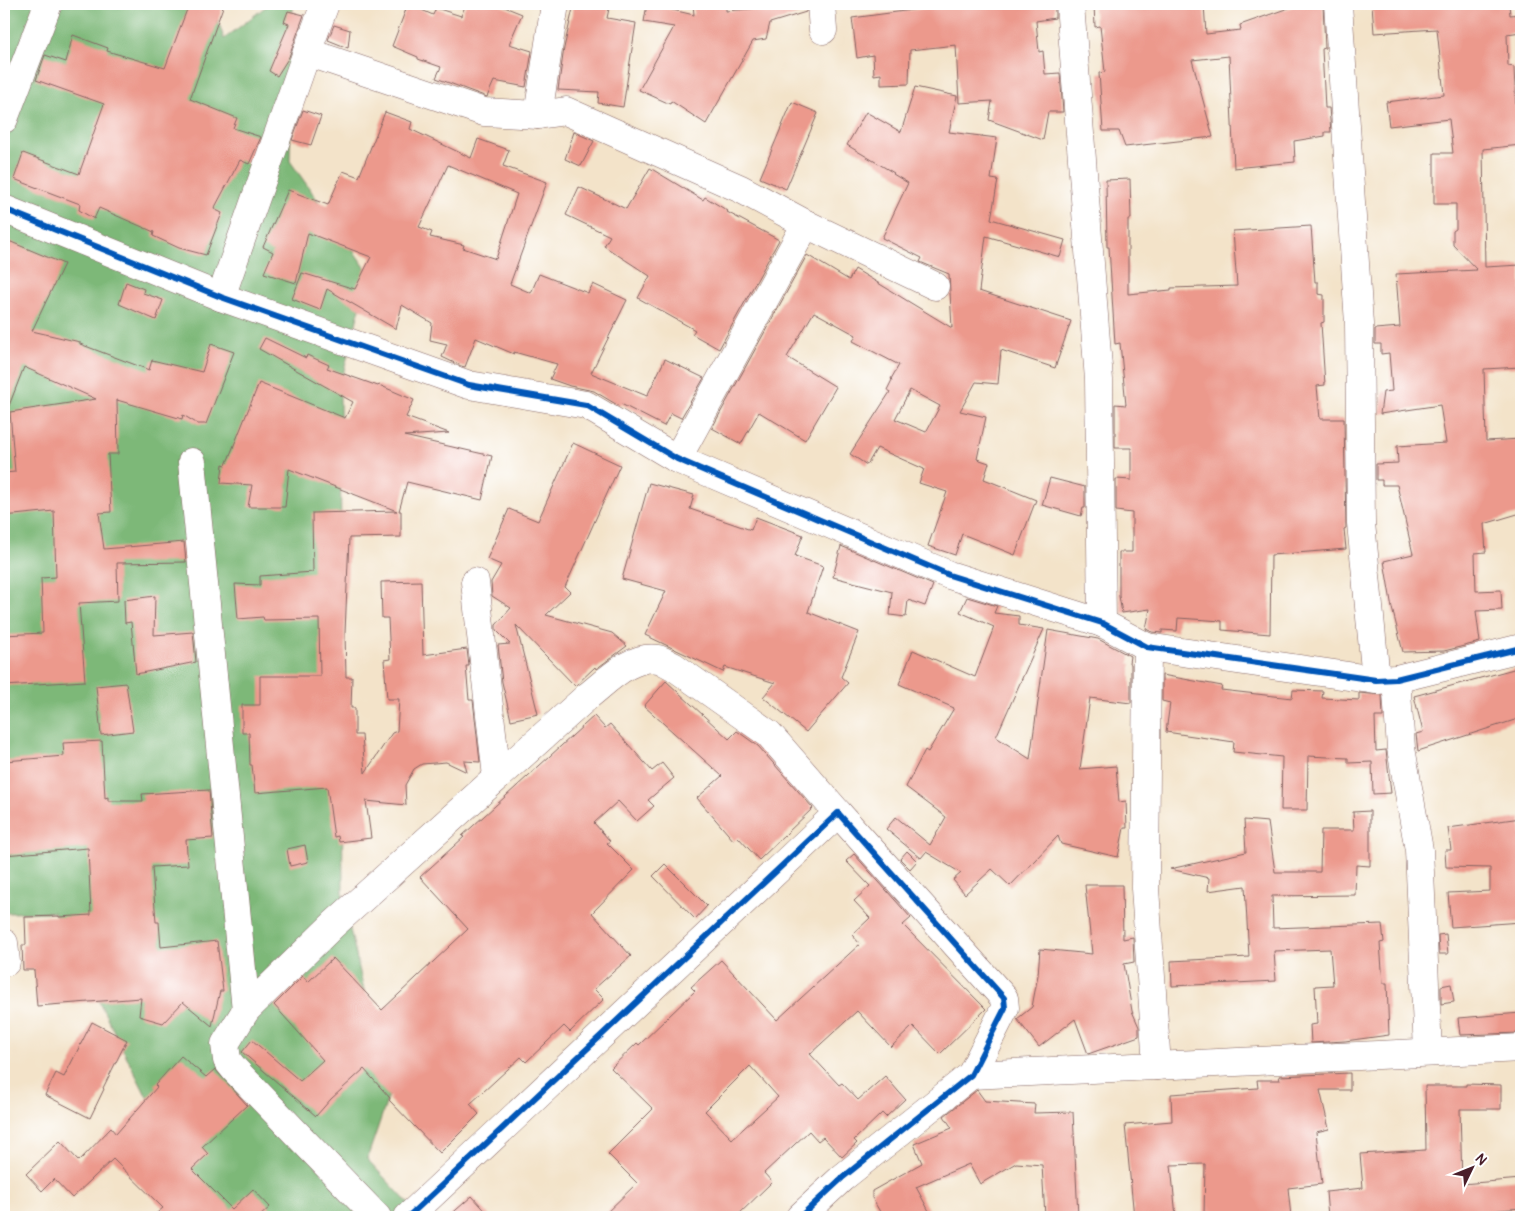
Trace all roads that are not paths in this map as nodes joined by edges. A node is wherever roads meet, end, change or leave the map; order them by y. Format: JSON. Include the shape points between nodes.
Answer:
{"nodes":[{"id":1,"x":48,"y":4,"type":"edge"},
{"id":2,"x":325,"y":4,"type":"edge"},
{"id":3,"x":555,"y":4,"type":"edge"},
{"id":4,"x":1070,"y":4,"type":"edge"},
{"id":5,"x":1338,"y":4,"type":"edge"},
{"id":6,"x":307,"y":52,"type":"junction"},
{"id":7,"x":538,"y":115,"type":"junction"},
{"id":8,"x":4,"y":119,"type":"edge"},
{"id":9,"x":4,"y":209,"type":"edge"},
{"id":10,"x":806,"y":224,"type":"junction"},
{"id":11,"x":935,"y":286,"type":"dead end"},
{"id":12,"x":220,"y":297,"type":"junction"},
{"id":13,"x":677,"y":459,"type":"junction"},
{"id":14,"x":192,"y":462,"type":"dead end"},
{"id":15,"x":475,"y":582,"type":"dead end"},
{"id":16,"x":1102,"y":623,"type":"junction"},
{"id":17,"x":1147,"y":647,"type":"junction"},
{"id":18,"x":1521,"y":648,"type":"edge"},
{"id":19,"x":1386,"y":679,"type":"junction"},
{"id":20,"x":497,"y":777,"type":"junction"},
{"id":21,"x":838,"y":813,"type":"junction"},
{"id":22,"x":246,"y":1010,"type":"junction"},
{"id":23,"x":1521,"y":1048,"type":"edge"},
{"id":24,"x":1428,"y":1052,"type":"junction"},
{"id":25,"x":1157,"y":1066,"type":"junction"},
{"id":26,"x":970,"y":1075,"type":"junction"},
{"id":27,"x":377,"y":1217,"type":"edge"},
{"id":28,"x":408,"y":1217,"type":"edge"},
{"id":29,"x":800,"y":1217,"type":"edge"}],
"edges":[{"from":1,"to":8,"type":"street"},
{"from":2,"to":6,"type":"street"},
{"from":3,"to":7,"type":"street"},
{"from":4,"to":16,"type":"street","via":[[1099,380]]},
{"from":5,"to":19,"type":"street","via":[[1359,324],[1361,523]]},
{"from":6,"to":7,"type":"street","via":[[484,112]]},
{"from":6,"to":12,"type":"street"},
{"from":7,"to":10,"type":"street","via":[[566,111],[741,189]]},
{"from":9,"to":12,"type":"street"},
{"from":10,"to":11,"type":"street"},
{"from":10,"to":13,"type":"street"},
{"from":12,"to":13,"type":"street","via":[[469,386],[586,405]]},
{"from":13,"to":16,"type":"street","via":[[949,575]]},
{"from":14,"to":22,"type":"street"},
{"from":15,"to":20,"type":"street"},
{"from":16,"to":17,"type":"street"},
{"from":17,"to":19,"type":"street"},
{"from":17,"to":25,"type":"street","via":[[1145,888]]},
{"from":18,"to":19,"type":"street"},
{"from":19,"to":24,"type":"street","via":[[1419,850]]},
{"from":20,"to":21,"type":"street","via":[[616,674],[645,659],[659,659],[769,734]]},
{"from":20,"to":22,"type":"street","via":[[334,924]]},
{"from":21,"to":26,"type":"street","via":[[1004,998],[1005,1008]]},
{"from":21,"to":28,"type":"street"},
{"from":22,"to":27,"type":"street","via":[[225,1044],[227,1060]]},
{"from":23,"to":24,"type":"street"},
{"from":24,"to":25,"type":"street"},
{"from":25,"to":26,"type":"street"},
{"from":26,"to":29,"type":"street","via":[[842,1178]]}]}
